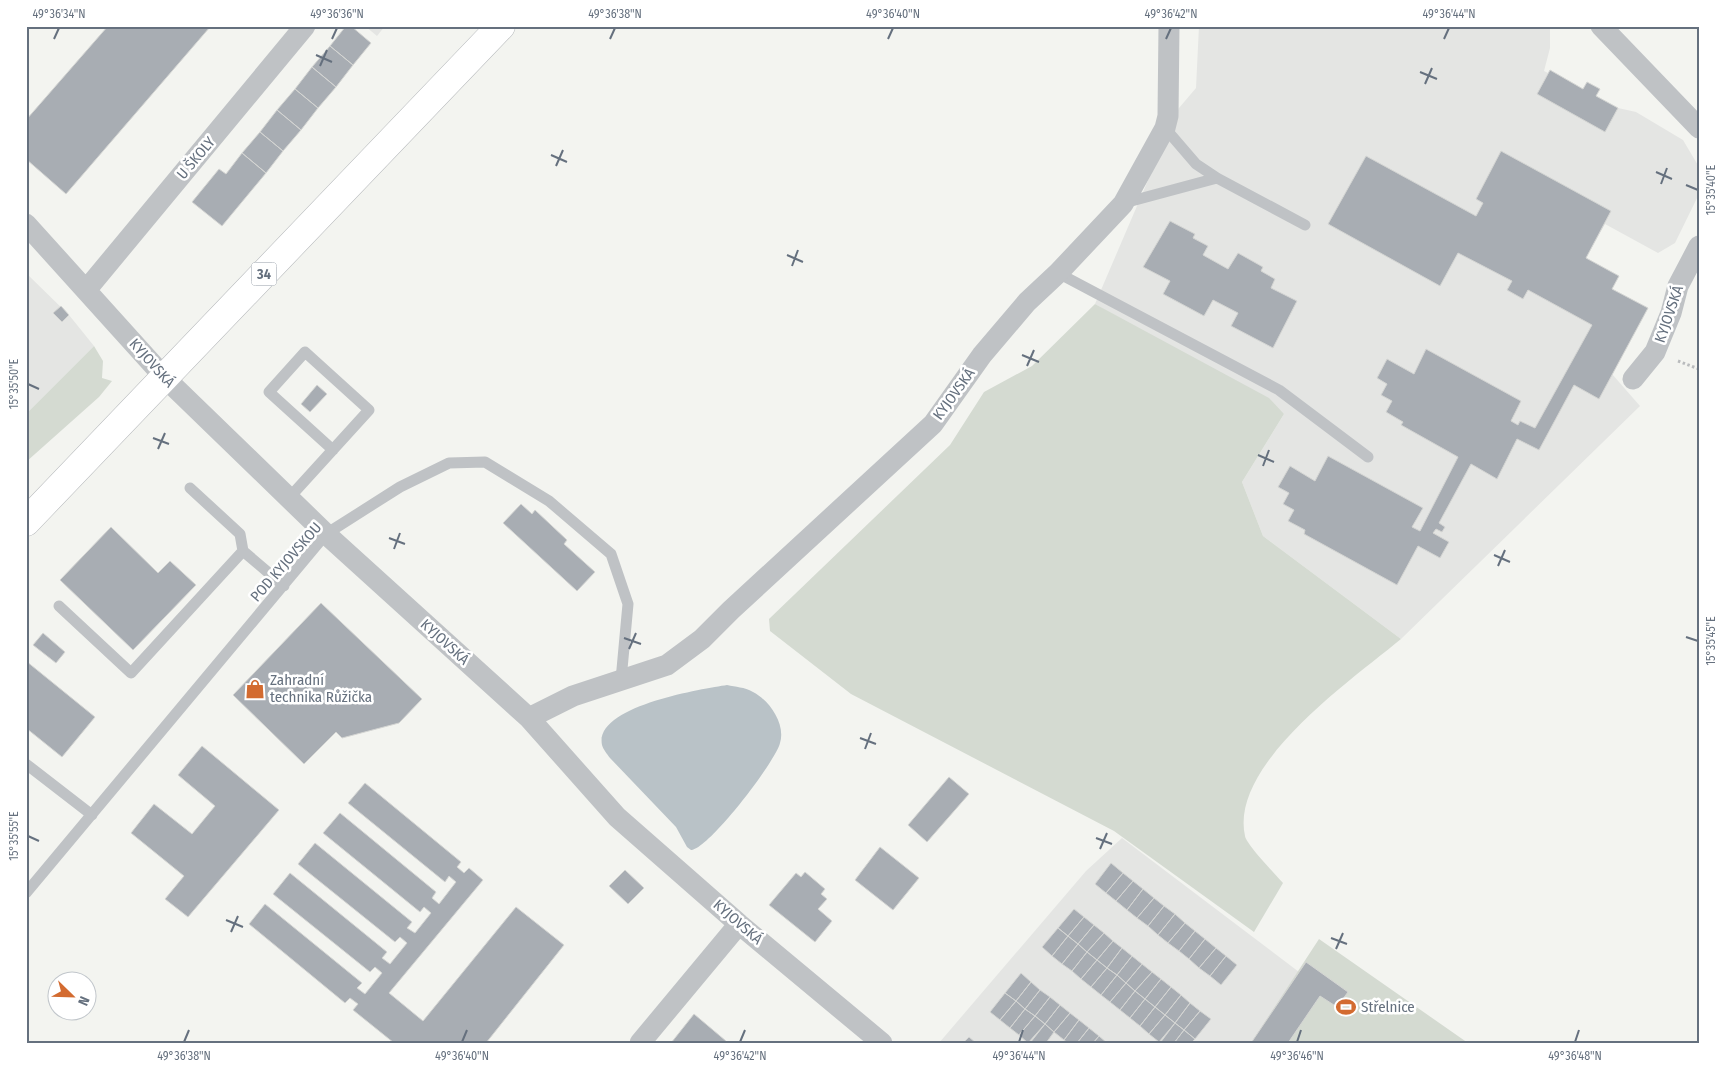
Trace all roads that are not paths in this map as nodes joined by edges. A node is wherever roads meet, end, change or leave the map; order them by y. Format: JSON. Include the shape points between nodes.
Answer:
{"nodes":[{"id":1,"x":305,"y":26,"type":"edge"},
{"id":2,"x":501,"y":26,"type":"edge"},
{"id":3,"x":1169,"y":26,"type":"edge"},
{"id":4,"x":1600,"y":26,"type":"edge"},
{"id":5,"x":1165,"y":128,"type":"junction"},
{"id":6,"x":1699,"y":128,"type":"edge"},
{"id":7,"x":1217,"y":178,"type":"junction"},
{"id":8,"x":1123,"y":204,"type":"junction"},
{"id":9,"x":26,"y":224,"type":"edge"},
{"id":10,"x":1306,"y":225,"type":"dead end"},
{"id":11,"x":1699,"y":246,"type":"edge"},
{"id":12,"x":1058,"y":273,"type":"junction"},
{"id":13,"x":87,"y":289,"type":"junction"},
{"id":14,"x":164,"y":378,"type":"junction"},
{"id":15,"x":1633,"y":379,"type":"dead end"},
{"id":16,"x":333,"y":450,"type":"junction"},
{"id":17,"x":1368,"y":457,"type":"dead end"},
{"id":18,"x":190,"y":488,"type":"dead end"},
{"id":19,"x":289,"y":498,"type":"junction"},
{"id":20,"x":26,"y":522,"type":"edge"},
{"id":21,"x":326,"y":534,"type":"junction"},
{"id":22,"x":243,"y":551,"type":"junction"},
{"id":23,"x":284,"y":586,"type":"junction"},
{"id":24,"x":59,"y":606,"type":"dead end"},
{"id":25,"x":621,"y":680,"type":"junction"},
{"id":26,"x":529,"y":718,"type":"junction"},
{"id":27,"x":26,"y":764,"type":"edge"},
{"id":28,"x":92,"y":815,"type":"junction"},
{"id":29,"x":26,"y":893,"type":"edge"},
{"id":30,"x":740,"y":924,"type":"junction"},
{"id":31,"x":640,"y":1043,"type":"edge"},
{"id":32,"x":882,"y":1043,"type":"edge"}],
"edges":[{"from":1,"to":13,"type":"street","name":"U ŠKOLY"},
{"from":2,"to":14,"type":"main road","number":"34"},
{"from":3,"to":5,"type":"street","name":"KYJOVSKÁ","via":[[1168,116]]},
{"from":4,"to":6,"type":"street"},
{"from":5,"to":7,"type":"lane","via":[[1196,164]]},
{"from":5,"to":8,"type":"street","name":"KYJOVSKÁ"},
{"from":7,"to":8,"type":"lane"},
{"from":7,"to":10,"type":"lane"},
{"from":8,"to":12,"type":"street","name":"KYJOVSKÁ"},
{"from":9,"to":13,"type":"street","name":"KYJOVSKÁ"},
{"from":11,"to":15,"type":"street","name":"KYJOVSKÁ","via":[[1678,286],[1655,352]]},
{"from":12,"to":17,"type":"lane","via":[[1279,390]]},
{"from":12,"to":25,"type":"street","name":"KYJOVSKÁ","via":[[1027,302],[982,354],[933,424],[702,639],[668,664]]},
{"from":13,"to":14,"type":"street","name":"KYJOVSKÁ"},
{"from":14,"to":19,"type":"street","name":"KYJOVSKÁ"},
{"from":14,"to":20,"type":"main road","number":"34"},
{"from":16,"to":16,"type":"lane","via":[[369,410],[304,352],[269,392]]},
{"from":16,"to":19,"type":"lane"},
{"from":18,"to":22,"type":"lane","via":[[240,534]]},
{"from":19,"to":21,"type":"street","name":"KYJOVSKÁ"},
{"from":21,"to":23,"type":"lane","name":"POD KYJOVSKOU"},
{"from":21,"to":25,"type":"lane","name":"POD KYJOVSKOU","via":[[400,488],[449,463],[485,462],[549,501],[611,554],[628,604]]},
{"from":21,"to":26,"type":"street","name":"KYJOVSKÁ"},
{"from":22,"to":23,"type":"lane"},
{"from":22,"to":24,"type":"lane","via":[[131,673]]},
{"from":23,"to":28,"type":"lane","name":"POD KYJOVSKOU"},
{"from":25,"to":26,"type":"street","name":"KYJOVSKÁ","via":[[573,696]]},
{"from":26,"to":30,"type":"street","name":"KYJOVSKÁ","via":[[618,817]]},
{"from":27,"to":28,"type":"lane"},
{"from":28,"to":29,"type":"lane","name":"POD KYJOVSKOU"},
{"from":30,"to":31,"type":"street"},
{"from":30,"to":32,"type":"street","name":"KYJOVSKÁ"}]}
